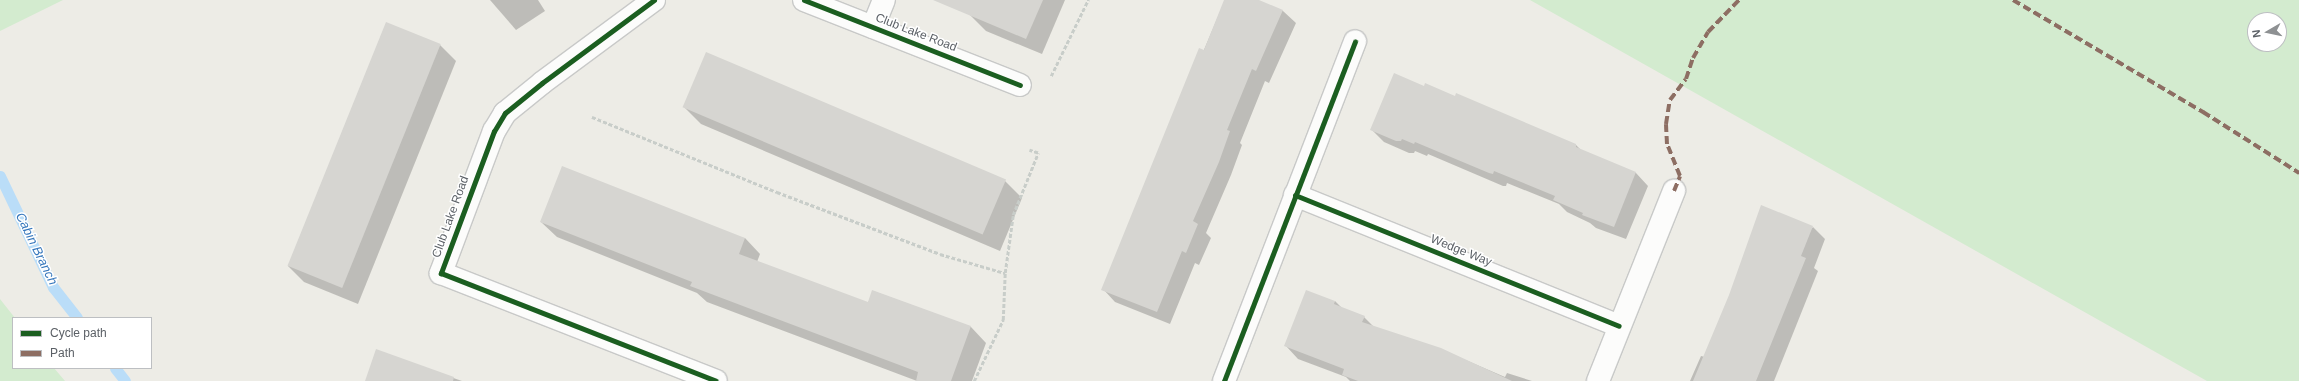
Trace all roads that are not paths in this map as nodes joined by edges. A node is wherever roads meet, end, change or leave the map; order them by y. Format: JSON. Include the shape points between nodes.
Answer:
{"nodes":[{"id":1,"x":654,"y":0,"type":"edge"},
{"id":2,"x":804,"y":0,"type":"edge"},
{"id":3,"x":884,"y":0,"type":"edge"},
{"id":4,"x":873,"y":27,"type":"junction"},
{"id":5,"x":1355,"y":41,"type":"dead end"},
{"id":6,"x":1020,"y":85,"type":"dead end"},
{"id":7,"x":1674,"y":191,"type":"dead end"},
{"id":8,"x":1295,"y":195,"type":"junction"},
{"id":9,"x":1619,"y":326,"type":"junction"},
{"id":10,"x":716,"y":381,"type":"edge"},
{"id":11,"x":1224,"y":381,"type":"edge"},
{"id":12,"x":1598,"y":381,"type":"edge"}],
"edges":[{"from":1,"to":10,"type":"street","name":"Club Lake Road","via":[[537,86],[505,113],[492,138],[441,273]]},
{"from":2,"to":4,"type":"street","name":"Club Lake Road"},
{"from":3,"to":4,"type":"street"},
{"from":4,"to":6,"type":"street","name":"Club Lake Road"},
{"from":5,"to":8,"type":"street"},
{"from":7,"to":9,"type":"street"},
{"from":8,"to":9,"type":"street","name":"Wedge Way"},
{"from":8,"to":11,"type":"street"},
{"from":9,"to":12,"type":"street"}]}
